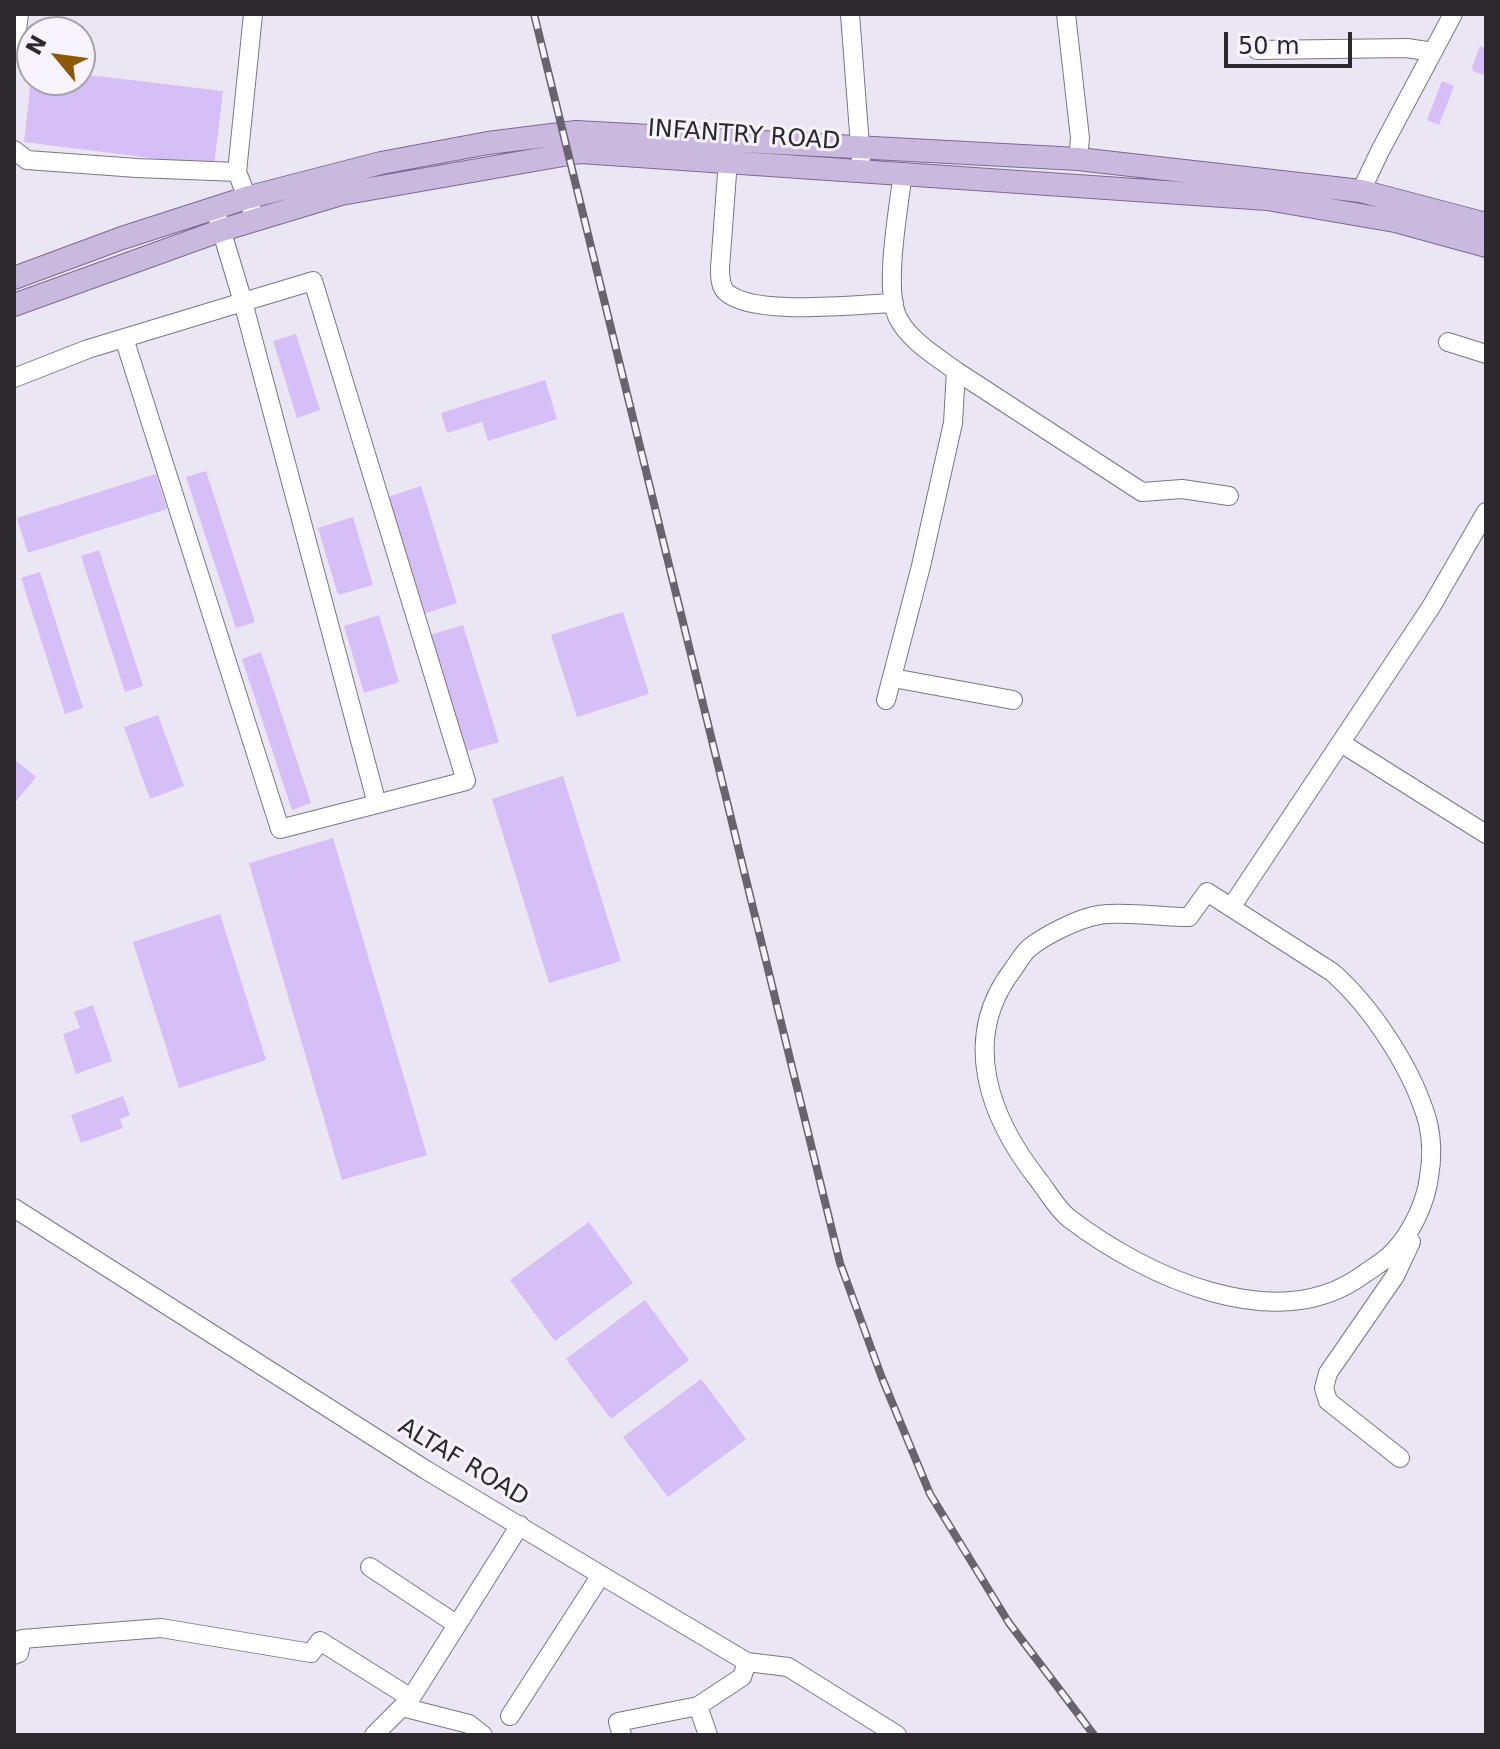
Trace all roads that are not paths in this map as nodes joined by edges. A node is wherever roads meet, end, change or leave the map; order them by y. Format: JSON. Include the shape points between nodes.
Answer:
{"nodes":[{"id":1,"x":19,"y":14,"type":"edge"},
{"id":2,"x":253,"y":14,"type":"edge"},
{"id":3,"x":850,"y":14,"type":"edge"},
{"id":4,"x":1066,"y":14,"type":"edge"},
{"id":5,"x":1453,"y":14,"type":"edge"},
{"id":6,"x":1257,"y":50,"type":"dead end"},
{"id":7,"x":14,"y":52,"type":"edge"},
{"id":8,"x":1433,"y":52,"type":"junction"},
{"id":9,"x":14,"y":150,"type":"edge"},
{"id":10,"x":861,"y":159,"type":"junction"},
{"id":11,"x":1078,"y":159,"type":"junction"},
{"id":12,"x":728,"y":160,"type":"junction"},
{"id":13,"x":237,"y":172,"type":"junction"},
{"id":14,"x":903,"y":172,"type":"junction"},
{"id":15,"x":1361,"y":191,"type":"junction"},
{"id":16,"x":246,"y":198,"type":"junction"},
{"id":17,"x":215,"y":208,"type":"junction"},
{"id":18,"x":256,"y":220,"type":"junction"},
{"id":19,"x":1486,"y":224,"type":"edge"},
{"id":20,"x":222,"y":230,"type":"junction"},
{"id":21,"x":1486,"y":246,"type":"edge"},
{"id":22,"x":14,"y":278,"type":"edge"},
{"id":23,"x":243,"y":302,"type":"junction"},
{"id":24,"x":894,"y":303,"type":"junction"},
{"id":25,"x":14,"y":305,"type":"edge"},
{"id":26,"x":124,"y":338,"type":"junction"},
{"id":27,"x":1448,"y":342,"type":"dead end"},
{"id":28,"x":1486,"y":354,"type":"edge"},
{"id":29,"x":956,"y":371,"type":"junction"},
{"id":30,"x":14,"y":378,"type":"edge"},
{"id":31,"x":1229,"y":496,"type":"dead end"},
{"id":32,"x":1486,"y":512,"type":"edge"},
{"id":33,"x":893,"y":678,"type":"junction"},
{"id":34,"x":886,"y":700,"type":"dead end"},
{"id":35,"x":1013,"y":700,"type":"dead end"},
{"id":36,"x":1341,"y":743,"type":"junction"},
{"id":37,"x":377,"y":804,"type":"junction"},
{"id":38,"x":1486,"y":834,"type":"edge"},
{"id":39,"x":1232,"y":906,"type":"junction"},
{"id":40,"x":14,"y":1208,"type":"edge"},
{"id":41,"x":1420,"y":1208,"type":"junction"},
{"id":42,"x":1400,"y":1458,"type":"dead end"},
{"id":43,"x":520,"y":1525,"type":"junction"},
{"id":44,"x":370,"y":1567,"type":"dead end"},
{"id":45,"x":601,"y":1575,"type":"junction"},
{"id":46,"x":456,"y":1624,"type":"junction"},
{"id":47,"x":14,"y":1655,"type":"edge"},
{"id":48,"x":747,"y":1662,"type":"junction"},
{"id":49,"x":406,"y":1702,"type":"junction"},
{"id":50,"x":698,"y":1706,"type":"junction"},
{"id":51,"x":510,"y":1716,"type":"dead end"},
{"id":52,"x":374,"y":1735,"type":"edge"},
{"id":53,"x":483,"y":1735,"type":"edge"},
{"id":54,"x":622,"y":1735,"type":"edge"},
{"id":55,"x":708,"y":1735,"type":"edge"},
{"id":56,"x":897,"y":1735,"type":"edge"}],
"edges":[{"from":1,"to":7,"type":"street"},
{"from":2,"to":13,"type":"street"},
{"from":3,"to":10,"type":"street"},
{"from":4,"to":11,"type":"street"},
{"from":5,"to":8,"type":"street"},
{"from":6,"to":8,"type":"street"},
{"from":8,"to":15,"type":"street"},
{"from":9,"to":13,"type":"street","via":[[27,160]]},
{"from":10,"to":11,"type":"main road","name":"INFANTRY ROAD"},
{"from":10,"to":12,"type":"main road","name":"INFANTRY ROAD"},
{"from":10,"to":14,"type":"main road","name":"INFANTRY ROAD"},
{"from":10,"to":16,"type":"main road","name":"INFANTRY ROAD","via":[[610,133],[564,133],[381,163]]},
{"from":11,"to":15,"type":"main road","name":"INFANTRY ROAD"},
{"from":12,"to":18,"type":"main road","name":"INFANTRY ROAD","via":[[569,152],[341,194]]},
{"from":12,"to":24,"type":"street","via":[[720,268],[725,291],[771,306]]},
{"from":13,"to":16,"type":"street"},
{"from":14,"to":21,"type":"main road","name":"INFANTRY ROAD","via":[[1267,199],[1395,221]]},
{"from":14,"to":24,"type":"street"},
{"from":15,"to":19,"type":"main road","name":"INFANTRY ROAD"},
{"from":16,"to":17,"type":"main road","name":"INFANTRY ROAD"},
{"from":16,"to":18,"type":"street"},
{"from":17,"to":20,"type":"street"},
{"from":17,"to":22,"type":"main road","name":"INFANTRY ROAD"},
{"from":18,"to":20,"type":"main road","name":"INFANTRY ROAD"},
{"from":20,"to":23,"type":"street"},
{"from":20,"to":25,"type":"main road","name":"INFANTRY ROAD"},
{"from":23,"to":26,"type":"street"},
{"from":23,"to":37,"type":"street"},
{"from":23,"to":37,"type":"street","via":[[313,281],[466,781]]},
{"from":24,"to":29,"type":"street","via":[[907,331]]},
{"from":26,"to":30,"type":"street"},
{"from":26,"to":37,"type":"street","via":[[280,829]]},
{"from":27,"to":28,"type":"street"},
{"from":29,"to":31,"type":"street","via":[[1142,492],[1182,489]]},
{"from":29,"to":33,"type":"street","via":[[953,423]]},
{"from":32,"to":36,"type":"street"},
{"from":33,"to":34,"type":"street"},
{"from":33,"to":35,"type":"street"},
{"from":36,"to":38,"type":"street"},
{"from":36,"to":39,"type":"street"},
{"from":39,"to":41,"type":"street","via":[[1332,972],[1365,1004],[1388,1039],[1429,1125],[1432,1157]]},
{"from":39,"to":41,"type":"street","via":[[1207,892],[1189,917],[1099,915],[1070,924],[1028,949],[997,989],[985,1042],[984,1072],[1021,1158],[1068,1217],[1133,1259],[1201,1291],[1237,1297],[1305,1299],[1353,1283],[1394,1252]]},
{"from":40,"to":43,"type":"street","name":"ALTAF ROAD"},
{"from":41,"to":42,"type":"street","via":[[1422,1218],[1395,1276],[1328,1373],[1324,1388],[1328,1401]]},
{"from":43,"to":45,"type":"street","name":"ALTAF ROAD"},
{"from":43,"to":46,"type":"street"},
{"from":44,"to":46,"type":"street"},
{"from":45,"to":48,"type":"street","name":"ALTAF ROAD"},
{"from":45,"to":51,"type":"street"},
{"from":46,"to":49,"type":"street"},
{"from":47,"to":49,"type":"street","via":[[22,1639],[161,1628],[311,1653],[320,1641]]},
{"from":48,"to":50,"type":"street","via":[[742,1677]]},
{"from":48,"to":56,"type":"street","name":"ALTAF ROAD","via":[[788,1667]]},
{"from":49,"to":52,"type":"street"},
{"from":49,"to":53,"type":"street","via":[[469,1724]]},
{"from":50,"to":54,"type":"street","via":[[618,1722]]},
{"from":50,"to":55,"type":"street"}]}
